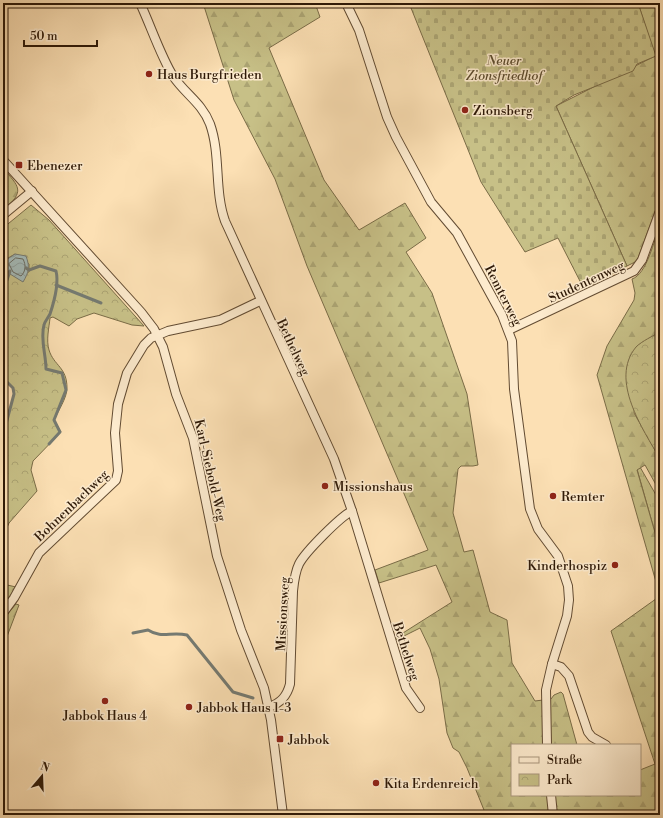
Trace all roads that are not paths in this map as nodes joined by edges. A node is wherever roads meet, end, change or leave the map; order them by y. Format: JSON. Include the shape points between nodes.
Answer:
{"nodes":[{"id":1,"x":140,"y":3,"type":"edge"},
{"id":2,"x":346,"y":3,"type":"edge"},
{"id":3,"x":3,"y":160,"type":"edge"},
{"id":4,"x":32,"y":191,"type":"junction"},
{"id":5,"x":660,"y":211,"type":"edge"},
{"id":6,"x":3,"y":215,"type":"edge"},
{"id":7,"x":260,"y":301,"type":"junction"},
{"id":8,"x":509,"y":330,"type":"junction"},
{"id":9,"x":158,"y":335,"type":"junction"},
{"id":10,"x":352,"y":510,"type":"junction"},
{"id":11,"x":3,"y":613,"type":"edge"},
{"id":12,"x":552,"y":664,"type":"junction"},
{"id":13,"x":269,"y":707,"type":"junction"},
{"id":14,"x":420,"y":708,"type":"dead end"},
{"id":15,"x":547,"y":744,"type":"edge"},
{"id":16,"x":604,"y":744,"type":"edge"},
{"id":17,"x":550,"y":796,"type":"edge"},
{"id":18,"x":283,"y":815,"type":"edge"},
{"id":19,"x":553,"y":815,"type":"edge"}],
"edges":[{"from":1,"to":7,"type":"street","name":"Bethelweg","via":[[172,75],[199,103],[209,123],[213,136],[221,210]]},
{"from":2,"to":8,"type":"street","name":"Remterweg","via":[[359,30],[384,110],[396,137],[431,202],[457,233]]},
{"from":3,"to":4,"type":"street","name":"Karl-Siebold-Weg"},
{"from":4,"to":6,"type":"street"},
{"from":4,"to":9,"type":"street","name":"Karl-Siebold-Weg","via":[[141,312]]},
{"from":5,"to":8,"type":"street","name":"Studentenweg","via":[[642,260],[634,271]]},
{"from":7,"to":9,"type":"street","name":"Bohnenbachweg","via":[[224,319]]},
{"from":7,"to":10,"type":"street","name":"Bethelweg","via":[[334,459]]},
{"from":8,"to":12,"type":"street","name":"Remterweg","via":[[514,352],[514,389],[530,509],[538,529],[558,556],[568,586],[567,616]]},
{"from":9,"to":11,"type":"street","name":"Bohnenbachweg","via":[[144,345],[132,363],[123,384],[115,420],[118,472],[116,480],[39,553]]},
{"from":9,"to":13,"type":"street","name":"Karl-Siebold-Weg","via":[[193,438],[217,556]]},
{"from":10,"to":13,"type":"street","name":"Missionsweg","via":[[327,532],[300,562],[294,583],[290,684],[280,701]]},
{"from":10,"to":14,"type":"street","name":"Bethelweg","via":[[406,688]]},
{"from":12,"to":15,"type":"street","name":"Remterweg","via":[[546,690]]},
{"from":12,"to":16,"type":"street","via":[[569,676],[588,732]]},
{"from":13,"to":18,"type":"street","name":"Karl-Siebold-Weg"},
{"from":17,"to":19,"type":"street"}]}
